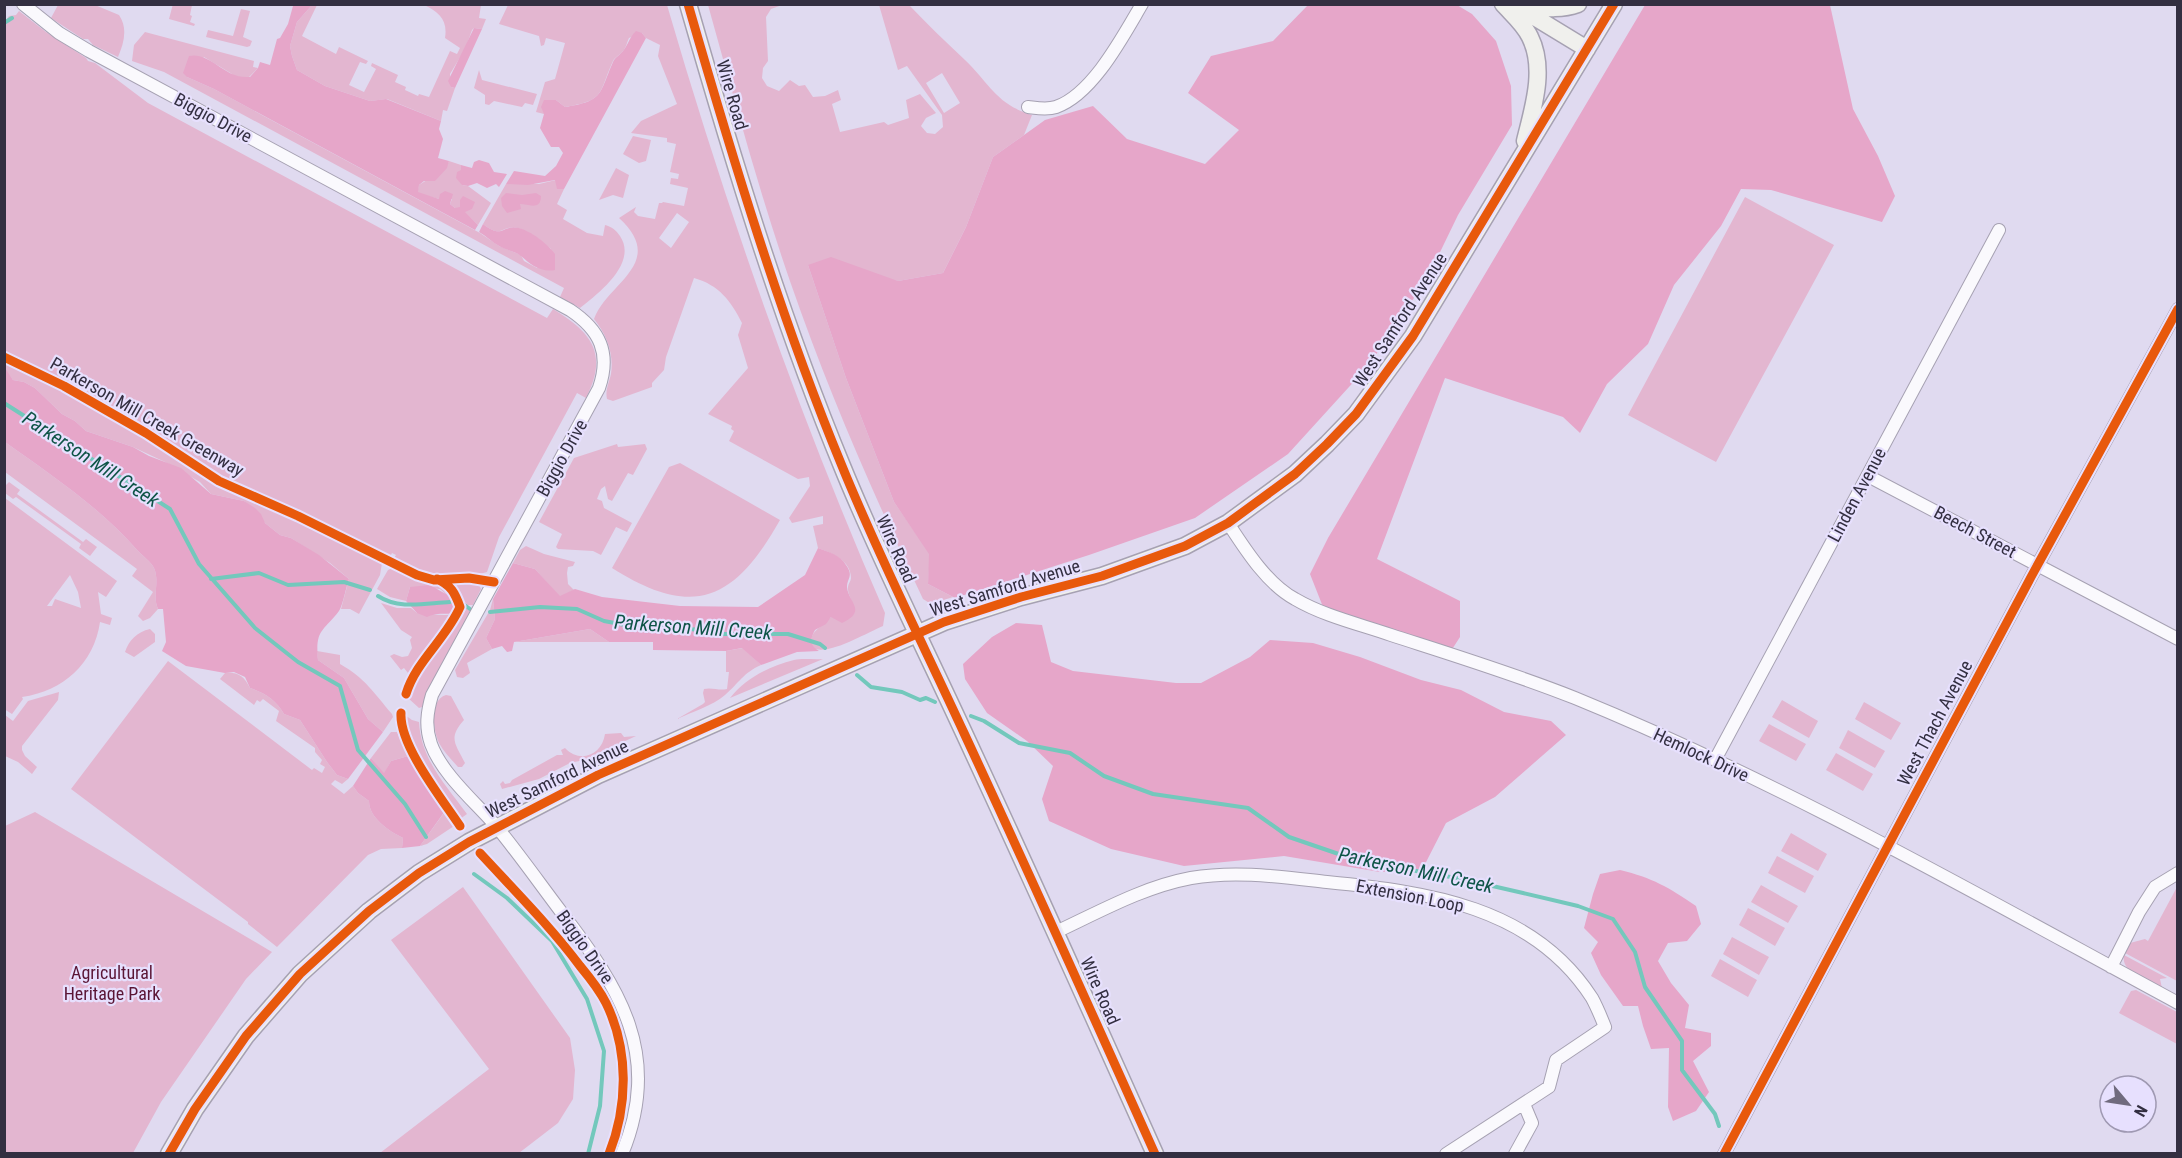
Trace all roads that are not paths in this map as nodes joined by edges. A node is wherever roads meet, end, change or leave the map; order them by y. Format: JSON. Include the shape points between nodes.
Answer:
{"nodes":[{"id":1,"x":23,"y":4,"type":"edge"},
{"id":2,"x":688,"y":4,"type":"edge"},
{"id":3,"x":1142,"y":4,"type":"edge"},
{"id":4,"x":1503,"y":4,"type":"edge"},
{"id":5,"x":1514,"y":4,"type":"edge"},
{"id":6,"x":1531,"y":4,"type":"edge"},
{"id":7,"x":1578,"y":4,"type":"edge"},
{"id":8,"x":1614,"y":4,"type":"edge"},
{"id":9,"x":1587,"y":49,"type":"junction"},
{"id":10,"x":1028,"y":107,"type":"dead end"},
{"id":11,"x":1522,"y":155,"type":"junction"},
{"id":12,"x":1999,"y":230,"type":"dead end"},
{"id":13,"x":2178,"y":309,"type":"edge"},
{"id":14,"x":1868,"y":476,"type":"junction"},
{"id":15,"x":1228,"y":523,"type":"junction"},
{"id":16,"x":2038,"y":565,"type":"junction"},
{"id":17,"x":918,"y":634,"type":"junction"},
{"id":18,"x":2178,"y":639,"type":"edge"},
{"id":19,"x":1715,"y":760,"type":"junction"},
{"id":20,"x":496,"y":827,"type":"junction"},
{"id":21,"x":1887,"y":846,"type":"junction"},
{"id":22,"x":2178,"y":873,"type":"edge"},
{"id":23,"x":1056,"y":932,"type":"junction"},
{"id":24,"x":2111,"y":967,"type":"junction"},
{"id":25,"x":2178,"y":1003,"type":"edge"},
{"id":26,"x":1524,"y":1104,"type":"junction"},
{"id":27,"x":169,"y":1154,"type":"edge"},
{"id":28,"x":622,"y":1154,"type":"edge"},
{"id":29,"x":1155,"y":1154,"type":"edge"},
{"id":30,"x":1446,"y":1154,"type":"edge"},
{"id":31,"x":1515,"y":1154,"type":"edge"},
{"id":32,"x":1724,"y":1154,"type":"edge"}],
"edges":[{"from":1,"to":20,"type":"street","name":"Biggio Drive","via":[[58,33],[89,51],[570,310],[597,336],[604,359],[599,388],[436,688],[428,711],[431,745]]},
{"from":2,"to":17,"type":"street","name":"Wire Road","via":[[783,308],[845,473]]},
{"from":3,"to":10,"type":"street","via":[[1117,46],[1072,98],[1055,107]]},
{"from":4,"to":11,"type":"street","via":[[1529,36],[1537,58],[1536,92]]},
{"from":5,"to":9,"type":"street"},
{"from":6,"to":7,"type":"street","via":[[1539,8],[1567,8]]},
{"from":8,"to":9,"type":"street","name":"West Samford Avenue"},
{"from":9,"to":11,"type":"street","name":"West Samford Avenue"},
{"from":11,"to":15,"type":"street","name":"West Samford Avenue","via":[[1413,336],[1374,392],[1295,474]]},
{"from":12,"to":14,"type":"street","name":"Linden Avenue"},
{"from":13,"to":16,"type":"street","name":"West Thach Avenue"},
{"from":14,"to":16,"type":"street","name":"Beech Street"},
{"from":14,"to":19,"type":"street","name":"Linden Avenue"},
{"from":15,"to":17,"type":"street","name":"West Samford Avenue","via":[[1159,557],[1021,597]]},
{"from":15,"to":19,"type":"street","name":"Hemlock Drive","via":[[1252,558],[1296,600],[1575,698]]},
{"from":16,"to":18,"type":"street","name":"Beech Street"},
{"from":16,"to":21,"type":"street","name":"West Thach Avenue"},
{"from":17,"to":20,"type":"street","name":"West Samford Avenue","via":[[598,775]]},
{"from":17,"to":23,"type":"street","name":"Wire Road"},
{"from":19,"to":21,"type":"street","name":"Hemlock Drive"},
{"from":20,"to":27,"type":"street","name":"West Samford Avenue","via":[[419,873],[369,911],[300,974],[246,1036]]},
{"from":20,"to":28,"type":"street","name":"Biggio Drive","via":[[587,945],[611,981],[629,1021],[638,1062],[636,1105]]},
{"from":21,"to":24,"type":"street","name":"Hemlock Drive"},
{"from":21,"to":32,"type":"street","name":"West Thach Avenue"},
{"from":22,"to":24,"type":"street","via":[[2155,887]]},
{"from":23,"to":26,"type":"street","name":"Extension Loop","via":[[1150,890],[1190,878],[1233,874],[1390,889],[1484,911],[1522,930],[1557,955],[1593,1000],[1605,1027],[1556,1060],[1549,1087]]},
{"from":23,"to":29,"type":"street","name":"Wire Road"},
{"from":24,"to":25,"type":"street","name":"Hemlock Drive"},
{"from":26,"to":30,"type":"street","name":"Extension Loop"},
{"from":26,"to":31,"type":"street","via":[[1532,1123]]}]}
